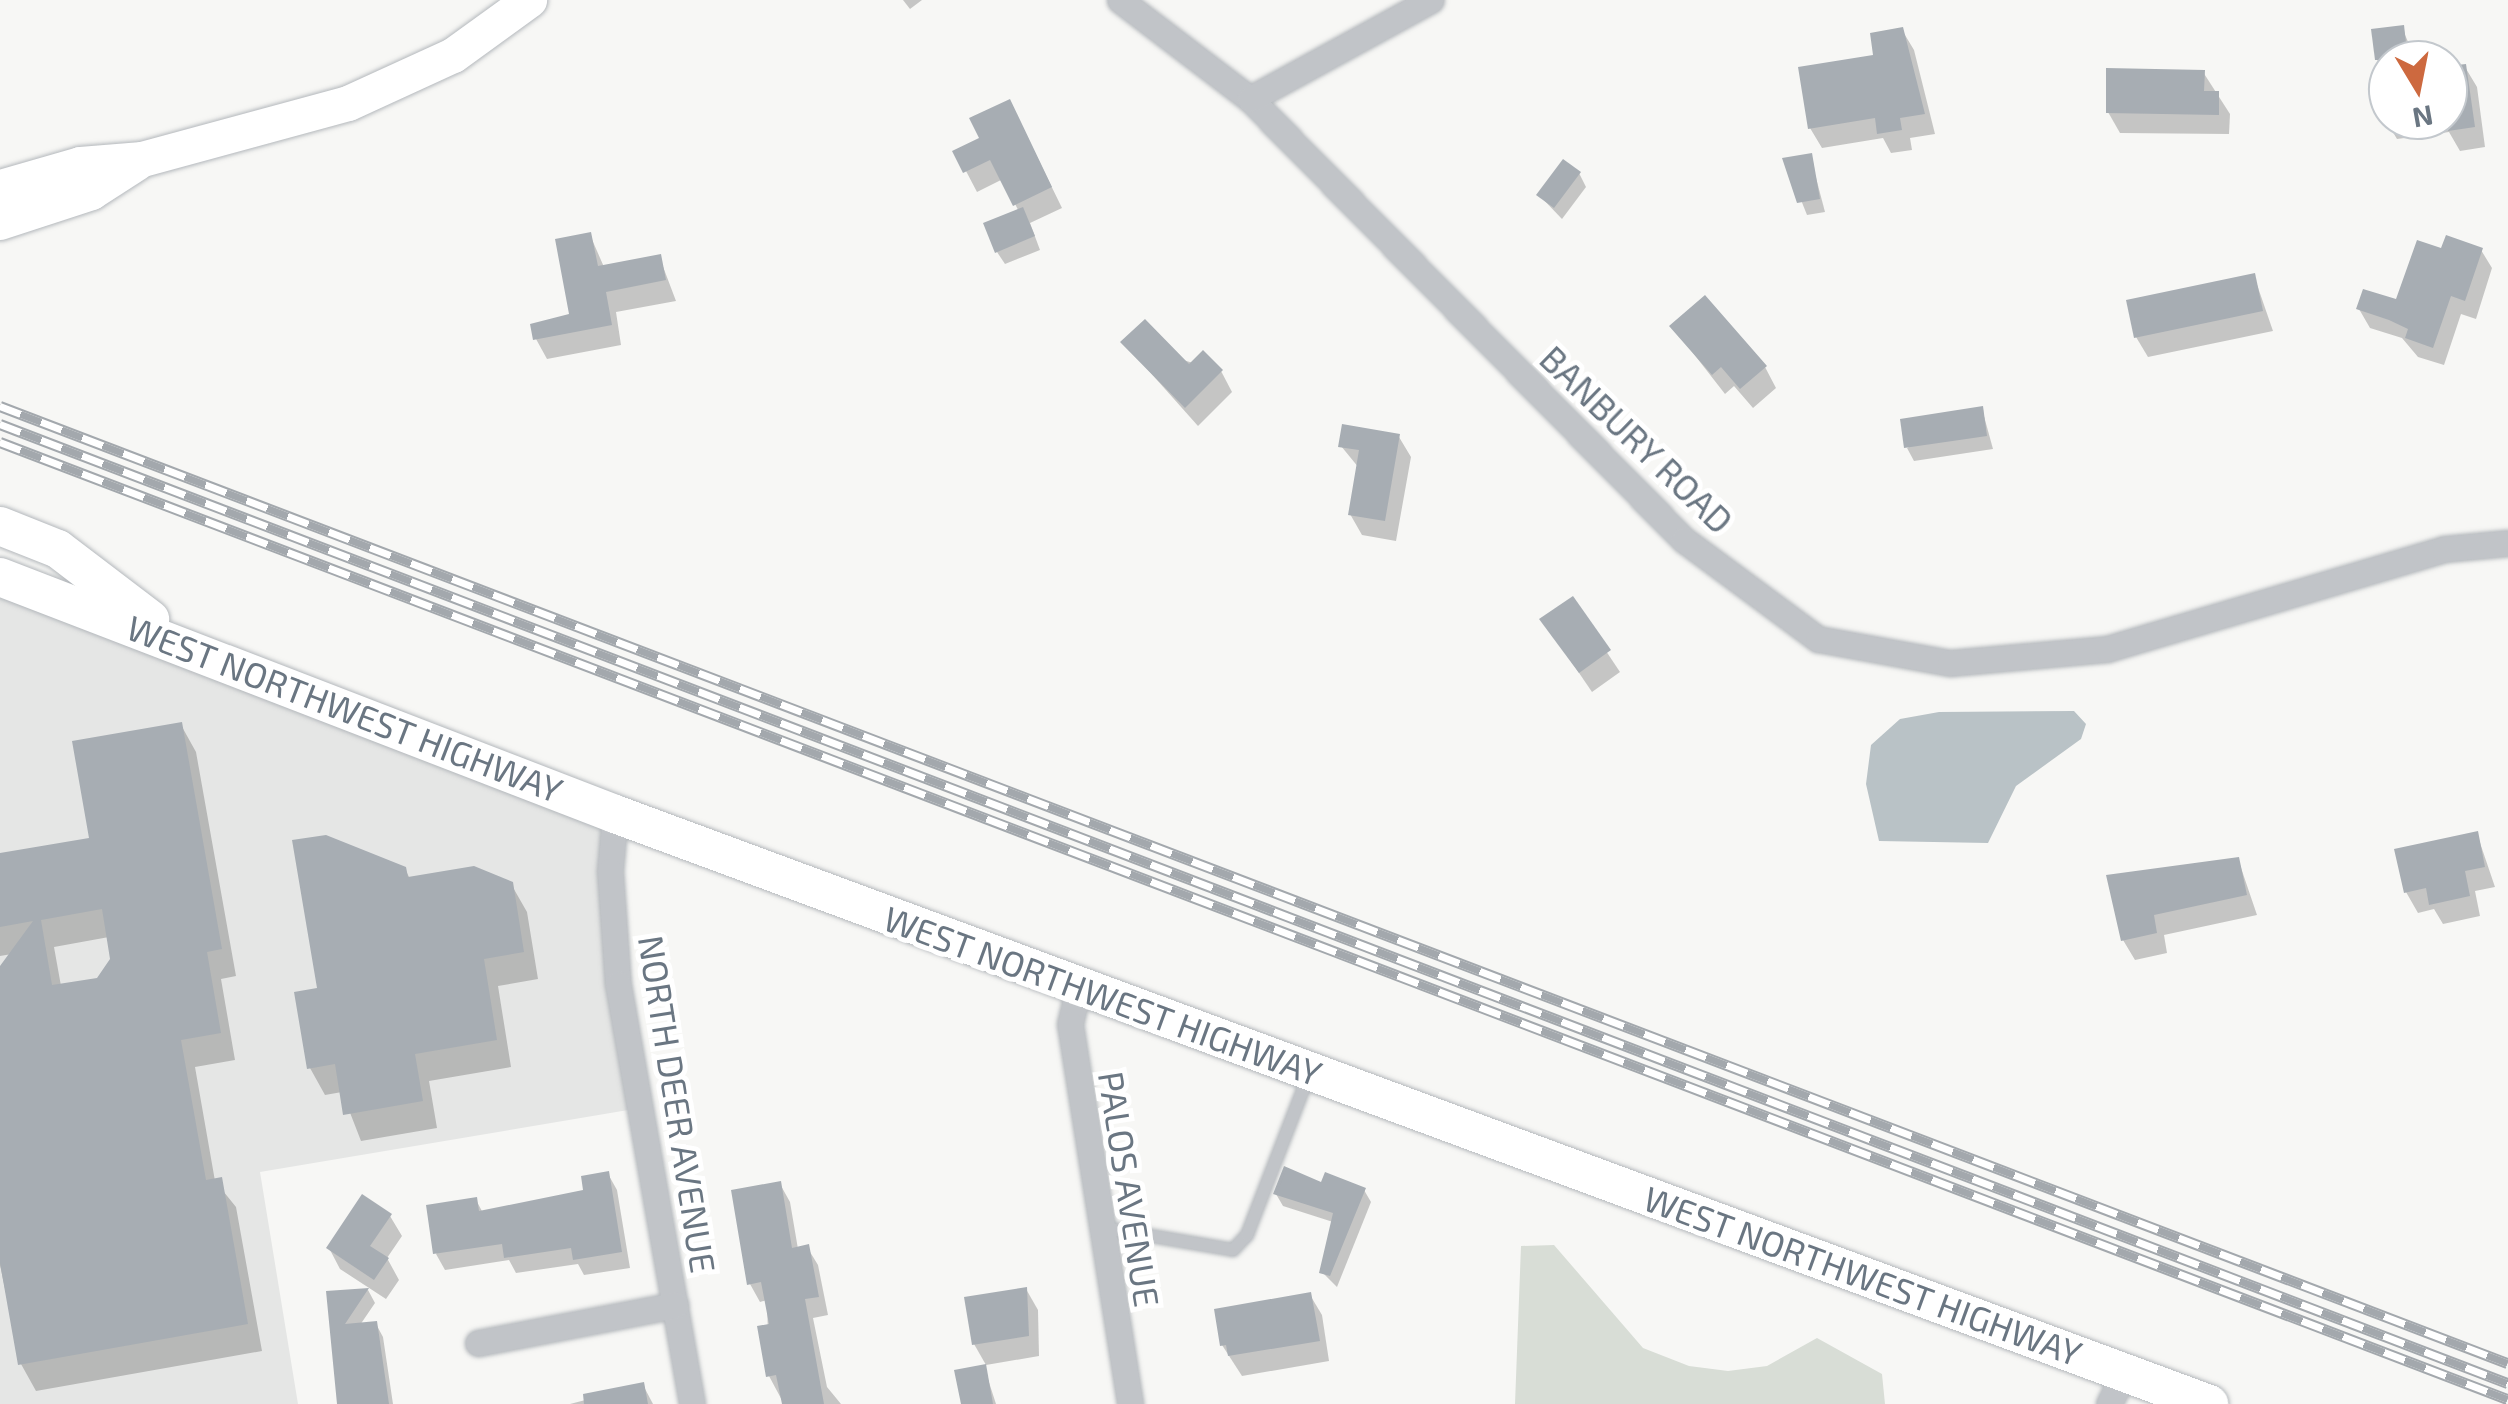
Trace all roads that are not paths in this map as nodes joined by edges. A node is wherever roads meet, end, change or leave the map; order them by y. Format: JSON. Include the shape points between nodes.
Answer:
{"nodes":[{"id":1,"x":529,"y":0,"type":"edge"},
{"id":2,"x":1120,"y":0,"type":"edge"},
{"id":3,"x":1431,"y":0,"type":"edge"},
{"id":4,"x":481,"y":14,"type":"edge"},
{"id":5,"x":1250,"y":99,"type":"junction"},
{"id":6,"x":142,"y":159,"type":"junction"},
{"id":7,"x":0,"y":187,"type":"edge"},
{"id":8,"x":0,"y":222,"type":"edge"},
{"id":9,"x":0,"y":526,"type":"edge"},
{"id":10,"x":2508,"y":544,"type":"edge"},
{"id":11,"x":0,"y":577,"type":"edge"},
{"id":12,"x":180,"y":642,"type":"junction"},
{"id":13,"x":615,"y":814,"type":"junction"},
{"id":14,"x":1078,"y":985,"type":"junction"},
{"id":15,"x":1310,"y":1072,"type":"junction"},
{"id":16,"x":1099,"y":1227,"type":"junction"},
{"id":17,"x":675,"y":1305,"type":"junction"},
{"id":18,"x":478,"y":1342,"type":"dead end"},
{"id":19,"x":2117,"y":1388,"type":"edge"},
{"id":20,"x":692,"y":1404,"type":"edge"},
{"id":21,"x":1130,"y":1404,"type":"edge"},
{"id":22,"x":2209,"y":1404,"type":"edge"}],
"edges":[{"from":1,"to":4,"type":"main road"},
{"from":2,"to":5,"type":"street","name":"BANBURY ROAD"},
{"from":3,"to":5,"type":"street"},
{"from":4,"to":6,"type":"main road","via":[[405,81]]},
{"from":5,"to":10,"type":"street","name":"BANBURY ROAD","via":[[1684,540],[1818,640],[1950,662],[2107,649],[2444,549]]},
{"from":6,"to":7,"type":"main road","via":[[80,164]]},
{"from":6,"to":8,"type":"main road","via":[[91,192]]},
{"from":9,"to":12,"type":"main road","via":[[58,549]]},
{"from":11,"to":12,"type":"main road","name":"WEST NORTHWEST HIGHWAY"},
{"from":12,"to":13,"type":"main road","name":"WEST NORTHWEST HIGHWAY"},
{"from":13,"to":14,"type":"main road","name":"WEST NORTHWEST HIGHWAY"},
{"from":13,"to":17,"type":"street","name":"NORTH DEER AVENUE","via":[[610,871],[618,984]]},
{"from":14,"to":15,"type":"main road","name":"WEST NORTHWEST HIGHWAY"},
{"from":14,"to":16,"type":"street","name":"PALOS AVENUE","via":[[1070,1024]]},
{"from":15,"to":16,"type":"lane","via":[[1247,1236],[1233,1250]]},
{"from":15,"to":19,"type":"main road","name":"WEST NORTHWEST HIGHWAY"},
{"from":16,"to":21,"type":"street","name":"PALOS AVENUE"},
{"from":17,"to":18,"type":"street"},
{"from":17,"to":20,"type":"street","name":"NORTH DEER AVENUE"},
{"from":19,"to":22,"type":"main road","name":"WEST NORTHWEST HIGHWAY"}]}
